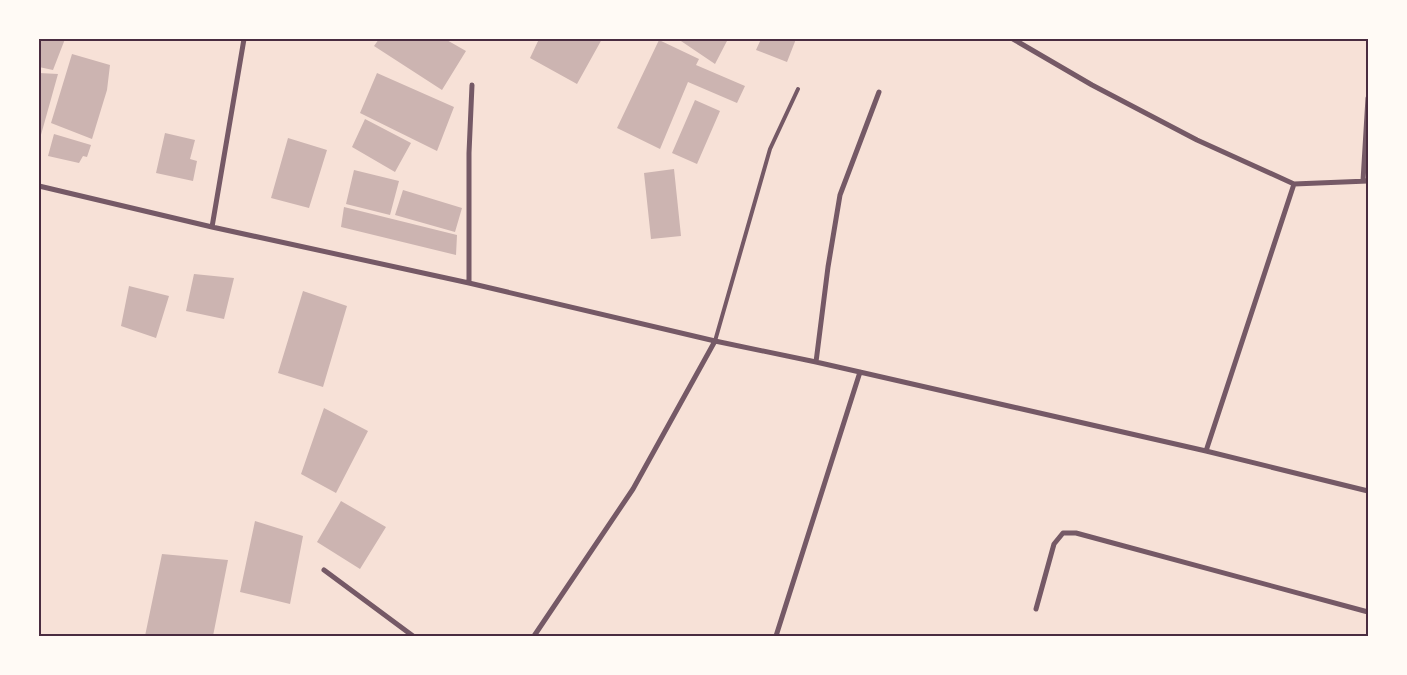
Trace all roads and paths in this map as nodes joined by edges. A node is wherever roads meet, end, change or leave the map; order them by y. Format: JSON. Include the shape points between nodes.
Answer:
{"nodes":[{"id":1,"x":244,"y":39,"type":"edge"},
{"id":2,"x":1013,"y":39,"type":"edge"},
{"id":3,"x":472,"y":85,"type":"dead end"},
{"id":4,"x":798,"y":89,"type":"dead end"},
{"id":5,"x":879,"y":92,"type":"dead end"},
{"id":6,"x":1368,"y":98,"type":"edge"},
{"id":7,"x":1366,"y":181,"type":"edge"},
{"id":8,"x":1294,"y":184,"type":"junction"},
{"id":9,"x":39,"y":186,"type":"edge"},
{"id":10,"x":212,"y":227,"type":"junction"},
{"id":11,"x":469,"y":283,"type":"junction"},
{"id":12,"x":715,"y":341,"type":"junction"},
{"id":13,"x":816,"y":362,"type":"junction"},
{"id":14,"x":860,"y":372,"type":"junction"},
{"id":15,"x":1206,"y":451,"type":"junction"},
{"id":16,"x":1368,"y":491,"type":"edge"},
{"id":17,"x":324,"y":570,"type":"dead end"},
{"id":18,"x":1036,"y":609,"type":"dead end"},
{"id":19,"x":1368,"y":612,"type":"edge"},
{"id":20,"x":413,"y":636,"type":"edge"},
{"id":21,"x":534,"y":636,"type":"edge"},
{"id":22,"x":776,"y":636,"type":"edge"}],
"edges":[{"from":1,"to":10,"type":"street"},
{"from":2,"to":8,"type":"street","via":[[1197,140]]},
{"from":3,"to":11,"type":"street","via":[[468,153]]},
{"from":4,"to":12,"type":"lane","via":[[770,149]]},
{"from":5,"to":13,"type":"street","via":[[840,195]]},
{"from":6,"to":7,"type":"street"},
{"from":7,"to":8,"type":"street"},
{"from":8,"to":15,"type":"street"},
{"from":9,"to":10,"type":"street"},
{"from":10,"to":11,"type":"street"},
{"from":11,"to":12,"type":"street"},
{"from":12,"to":13,"type":"street"},
{"from":12,"to":21,"type":"street","via":[[633,489]]},
{"from":13,"to":14,"type":"street"},
{"from":14,"to":15,"type":"street"},
{"from":14,"to":22,"type":"street"},
{"from":15,"to":16,"type":"street"},
{"from":17,"to":20,"type":"street"},
{"from":18,"to":19,"type":"street","via":[[1054,544],[1063,533],[1076,533]]}]}
